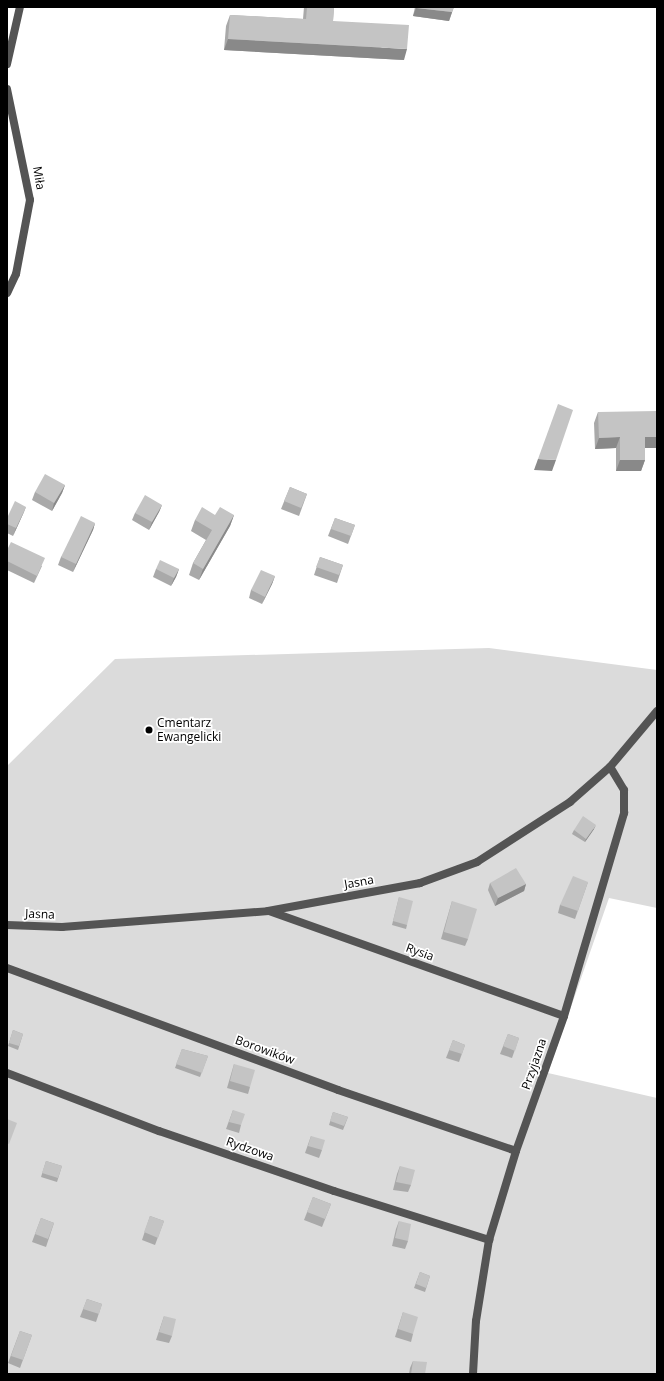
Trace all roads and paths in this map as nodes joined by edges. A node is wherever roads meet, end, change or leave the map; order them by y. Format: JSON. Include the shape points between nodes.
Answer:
{"nodes":[{"id":1,"x":20,"y":7,"type":"edge"},
{"id":2,"x":7,"y":64,"type":"edge"},
{"id":3,"x":7,"y":90,"type":"edge"},
{"id":4,"x":7,"y":293,"type":"edge"},
{"id":5,"x":657,"y":711,"type":"edge"},
{"id":6,"x":610,"y":767,"type":"junction"},
{"id":7,"x":268,"y":911,"type":"junction"},
{"id":8,"x":7,"y":925,"type":"edge"},
{"id":9,"x":7,"y":968,"type":"edge"},
{"id":10,"x":564,"y":1016,"type":"junction"},
{"id":11,"x":7,"y":1073,"type":"edge"},
{"id":12,"x":516,"y":1151,"type":"junction"},
{"id":13,"x":489,"y":1240,"type":"junction"},
{"id":14,"x":473,"y":1374,"type":"edge"}],
"edges":[{"from":1,"to":2,"type":"street"},
{"from":3,"to":4,"type":"street","name":"Miła","via":[[30,200],[16,274]]},
{"from":5,"to":6,"type":"street","name":"Jasna"},
{"from":6,"to":7,"type":"street","name":"Jasna","via":[[570,802],[477,862],[420,883]]},
{"from":6,"to":10,"type":"street","name":"Przyjazna","via":[[624,790],[624,813]]},
{"from":7,"to":8,"type":"street","name":"Jasna","via":[[62,927]]},
{"from":7,"to":10,"type":"street","name":"Rysia"},
{"from":9,"to":12,"type":"street","name":"Borowików","via":[[338,1090]]},
{"from":10,"to":12,"type":"street","name":"Przyjazna"},
{"from":11,"to":13,"type":"street","name":"Rydzowa","via":[[159,1131],[334,1191]]},
{"from":12,"to":13,"type":"street","name":"Przyjazna"},
{"from":13,"to":14,"type":"street","name":"Przyjazna","via":[[477,1314]]}]}
